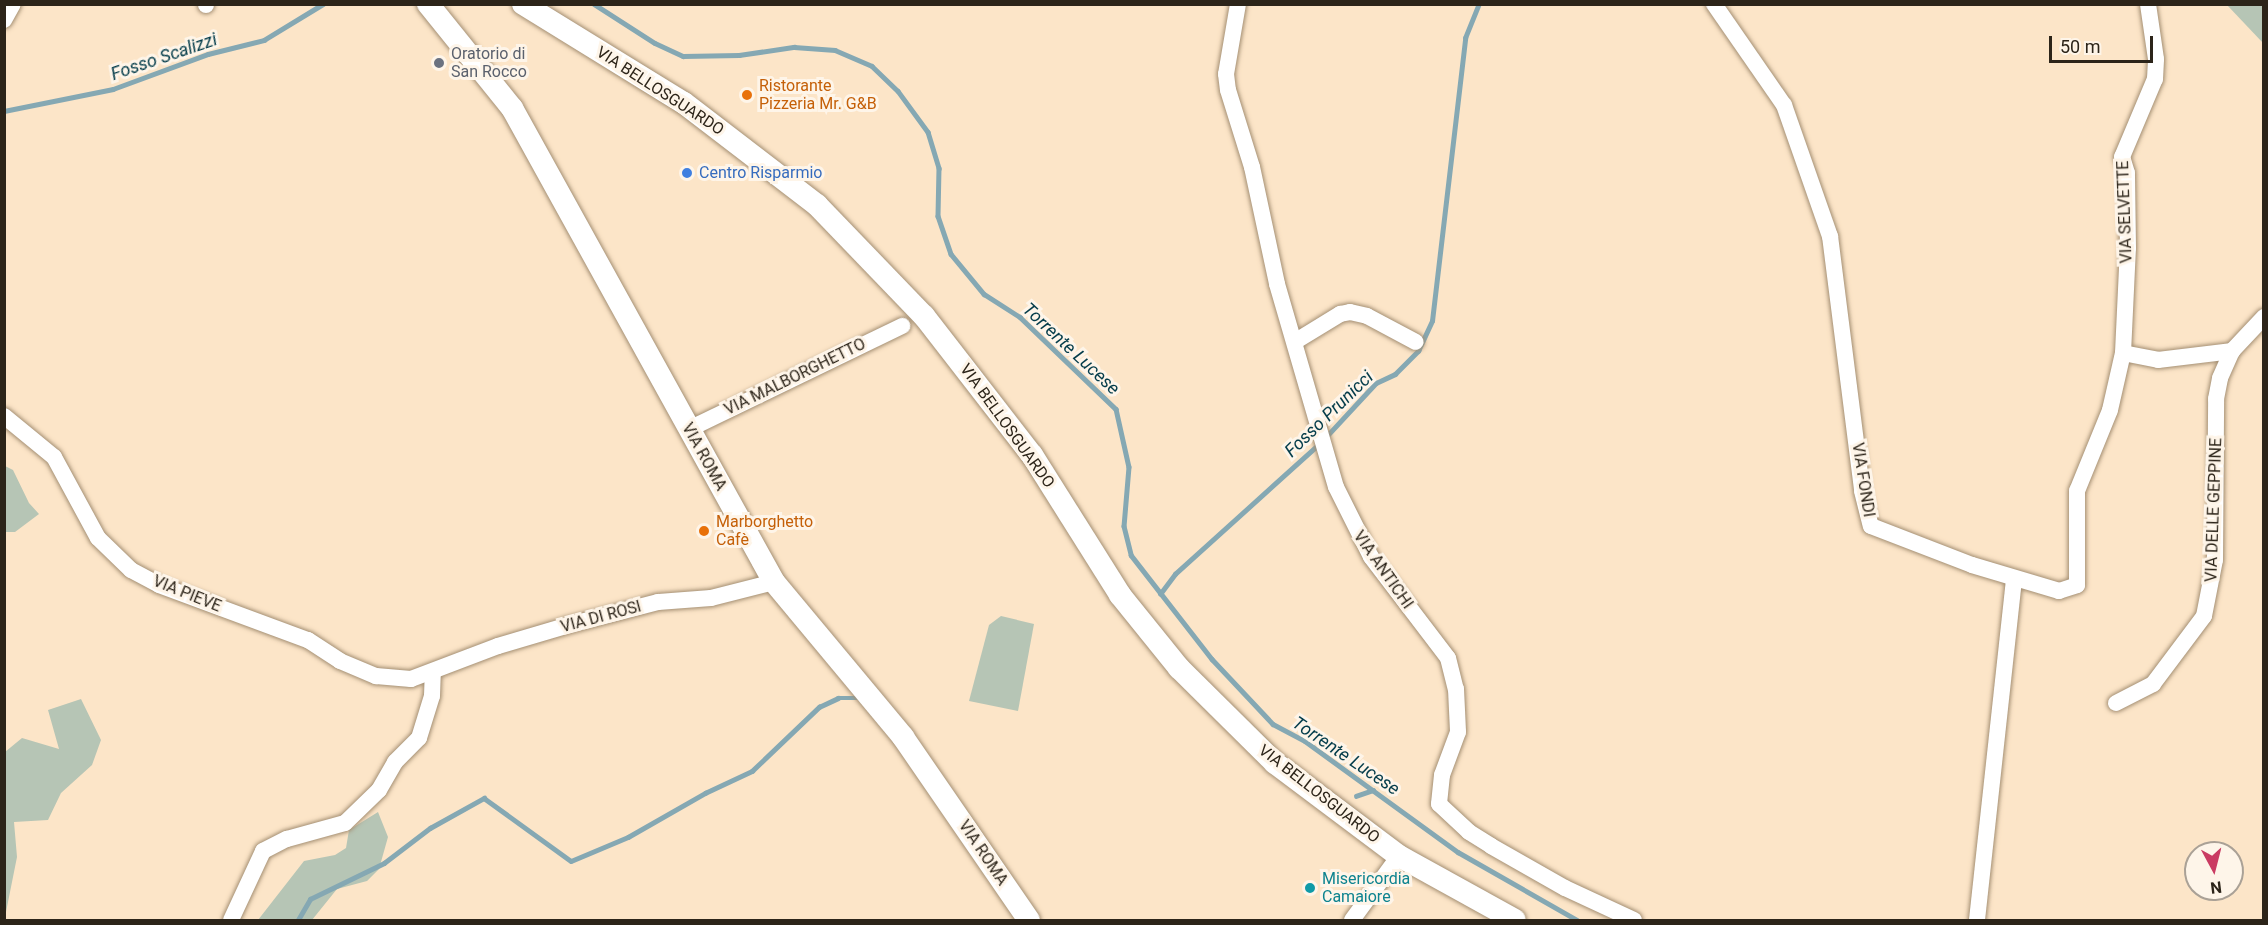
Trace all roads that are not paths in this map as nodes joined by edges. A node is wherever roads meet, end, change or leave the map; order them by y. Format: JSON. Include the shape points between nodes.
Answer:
{"nodes":[{"id":1,"x":13,"y":4,"type":"edge"},
{"id":2,"x":428,"y":4,"type":"edge"},
{"id":3,"x":523,"y":4,"type":"edge"},
{"id":4,"x":1238,"y":4,"type":"edge"},
{"id":5,"x":1714,"y":4,"type":"edge"},
{"id":6,"x":2148,"y":4,"type":"edge"},
{"id":7,"x":4,"y":20,"type":"edge"},
{"id":8,"x":2264,"y":317,"type":"edge"},
{"id":9,"x":902,"y":326,"type":"dead end"},
{"id":10,"x":1296,"y":341,"type":"junction"},
{"id":11,"x":1416,"y":342,"type":"dead end"},
{"id":12,"x":2232,"y":351,"type":"junction"},
{"id":13,"x":2123,"y":354,"type":"junction"},
{"id":14,"x":4,"y":416,"type":"edge"},
{"id":15,"x":688,"y":429,"type":"junction"},
{"id":16,"x":2014,"y":579,"type":"junction"},
{"id":17,"x":774,"y":582,"type":"junction"},
{"id":18,"x":433,"y":673,"type":"junction"},
{"id":19,"x":2116,"y":704,"type":"dead end"},
{"id":20,"x":1399,"y":856,"type":"junction"},
{"id":21,"x":231,"y":921,"type":"edge"},
{"id":22,"x":1029,"y":921,"type":"edge"},
{"id":23,"x":1352,"y":921,"type":"edge"},
{"id":24,"x":1515,"y":921,"type":"edge"},
{"id":25,"x":1634,"y":921,"type":"edge"},
{"id":26,"x":1977,"y":921,"type":"edge"}],
"edges":[{"from":1,"to":7,"type":"street"},
{"from":2,"to":15,"type":"main road","name":"VIA ROMA","via":[[512,108]]},
{"from":3,"to":20,"type":"main road","name":"VIA BELLOSGUARDO","via":[[684,104],[817,205],[924,316],[1032,455],[1120,595],[1179,668],[1275,763]]},
{"from":4,"to":10,"type":"street","name":"VIA ANTICHI","via":[[1226,74],[1228,90],[1252,167],[1277,284]]},
{"from":5,"to":16,"type":"street","name":"VIA FONDI","via":[[1784,105],[1830,236],[1862,491],[1871,526]]},
{"from":6,"to":13,"type":"street","name":"VIA SELVETTE","via":[[2155,79],[2122,157],[2127,173],[2128,237]]},
{"from":8,"to":12,"type":"street","name":"VIA DELLE GEPPINE"},
{"from":9,"to":15,"type":"street","name":"VIA MALBORGHETTO"},
{"from":10,"to":11,"type":"street","via":[[1350,312],[1367,316]]},
{"from":10,"to":25,"type":"street","name":"VIA ANTICHI","via":[[1322,443],[1350,523],[1371,557],[1449,658],[1456,689],[1458,732],[1442,775],[1439,804],[1491,846]]},
{"from":12,"to":13,"type":"street","via":[[2158,360]]},
{"from":12,"to":19,"type":"street","name":"VIA DELLE GEPPINE","via":[[2216,399],[2215,560],[2204,616],[2153,684]]},
{"from":13,"to":16,"type":"street","name":"VIA SELVETTE","via":[[2110,410],[2077,491],[2077,585],[2059,591]]},
{"from":14,"to":18,"type":"street","name":"VIA PIEVE","via":[[54,457],[98,538],[131,570],[159,585],[308,640],[340,661],[376,676],[411,679]]},
{"from":15,"to":17,"type":"main road","name":"VIA ROMA"},
{"from":16,"to":26,"type":"street"},
{"from":17,"to":18,"type":"street","name":"VIA DI ROSI","via":[[711,598],[658,602],[580,622],[498,646]]},
{"from":17,"to":22,"type":"main road","name":"VIA ROMA","via":[[903,737]]},
{"from":18,"to":21,"type":"street","via":[[432,696],[419,738],[395,762],[379,790],[345,823],[295,836],[263,851]]},
{"from":20,"to":23,"type":"street"},
{"from":20,"to":24,"type":"main road","name":"VIA BELLOSGUARDO"}]}
